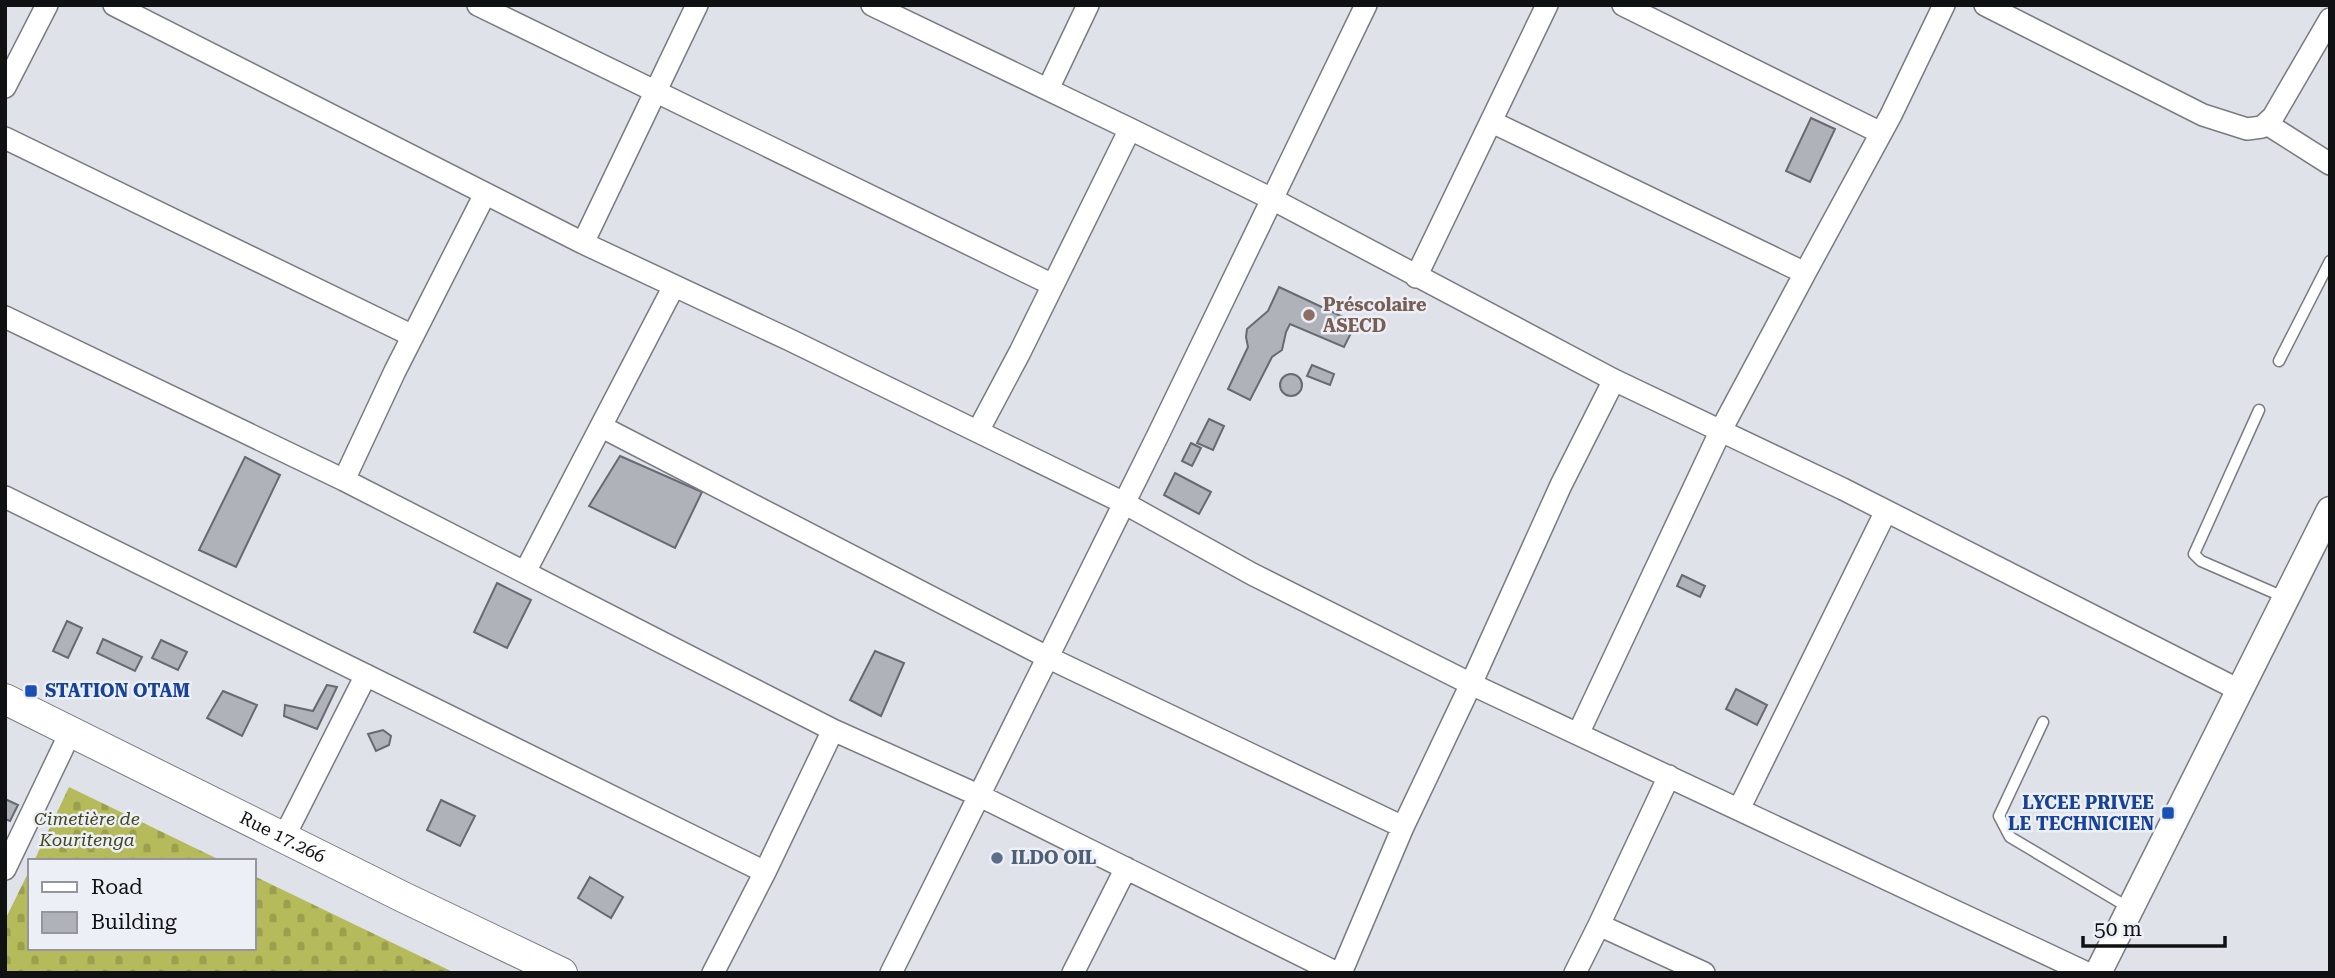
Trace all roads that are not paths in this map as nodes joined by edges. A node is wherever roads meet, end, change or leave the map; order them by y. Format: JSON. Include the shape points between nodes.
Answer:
{"nodes":[{"id":1,"x":47,"y":5,"type":"edge"},
{"id":2,"x":114,"y":5,"type":"edge"},
{"id":3,"x":478,"y":5,"type":"edge"},
{"id":4,"x":697,"y":5,"type":"edge"},
{"id":5,"x":872,"y":5,"type":"edge"},
{"id":6,"x":1088,"y":5,"type":"edge"},
{"id":7,"x":1366,"y":5,"type":"edge"},
{"id":8,"x":1547,"y":5,"type":"edge"},
{"id":9,"x":1623,"y":5,"type":"edge"},
{"id":10,"x":1944,"y":5,"type":"edge"},
{"id":11,"x":1985,"y":5,"type":"edge"},
{"id":12,"x":2330,"y":19,"type":"edge"},
{"id":13,"x":5,"y":87,"type":"edge"},
{"id":14,"x":1048,"y":89,"type":"junction"},
{"id":15,"x":654,"y":91,"type":"junction"},
{"id":16,"x":1492,"y":122,"type":"junction"},
{"id":17,"x":2267,"y":124,"type":"junction"},
{"id":18,"x":1130,"y":129,"type":"junction"},
{"id":19,"x":1881,"y":133,"type":"junction"},
{"id":20,"x":5,"y":138,"type":"edge"},
{"id":21,"x":2330,"y":164,"type":"edge"},
{"id":22,"x":485,"y":194,"type":"junction"},
{"id":23,"x":1274,"y":200,"type":"junction"},
{"id":24,"x":583,"y":243,"type":"junction"},
{"id":25,"x":2330,"y":261,"type":"edge"},
{"id":26,"x":1805,"y":273,"type":"junction"},
{"id":27,"x":1416,"y":277,"type":"junction"},
{"id":28,"x":1053,"y":285,"type":"junction"},
{"id":29,"x":674,"y":286,"type":"junction"},
{"id":30,"x":5,"y":317,"type":"edge"},
{"id":31,"x":413,"y":336,"type":"junction"},
{"id":32,"x":2279,"y":361,"type":"dead end"},
{"id":33,"x":1614,"y":380,"type":"junction"},
{"id":34,"x":2259,"y":410,"type":"dead end"},
{"id":35,"x":602,"y":427,"type":"junction"},
{"id":36,"x":1721,"y":429,"type":"junction"},
{"id":37,"x":978,"y":431,"type":"junction"},
{"id":38,"x":344,"y":480,"type":"junction"},
{"id":39,"x":5,"y":497,"type":"edge"},
{"id":40,"x":1124,"y":503,"type":"junction"},
{"id":41,"x":2330,"y":510,"type":"edge"},
{"id":42,"x":1886,"y":511,"type":"junction"},
{"id":43,"x":525,"y":572,"type":"junction"},
{"id":44,"x":2286,"y":598,"type":"junction"},
{"id":45,"x":1047,"y":657,"type":"junction"},
{"id":46,"x":366,"y":675,"type":"junction"},
{"id":47,"x":1471,"y":684,"type":"junction"},
{"id":48,"x":2239,"y":690,"type":"junction"},
{"id":49,"x":5,"y":699,"type":"edge"},
{"id":50,"x":2043,"y":722,"type":"dead end"},
{"id":51,"x":71,"y":730,"type":"junction"},
{"id":52,"x":832,"y":730,"type":"junction"},
{"id":53,"x":1578,"y":734,"type":"junction"},
{"id":54,"x":1669,"y":776,"type":"junction"},
{"id":55,"x":978,"y":795,"type":"junction"},
{"id":56,"x":1739,"y":809,"type":"junction"},
{"id":57,"x":1403,"y":827,"type":"junction"},
{"id":58,"x":284,"y":837,"type":"junction"},
{"id":59,"x":1126,"y":867,"type":"junction"},
{"id":60,"x":5,"y":869,"type":"edge"},
{"id":61,"x":765,"y":872,"type":"junction"},
{"id":62,"x":2131,"y":909,"type":"junction"},
{"id":63,"x":1599,"y":925,"type":"junction"},
{"id":64,"x":562,"y":973,"type":"edge"},
{"id":65,"x":713,"y":973,"type":"edge"},
{"id":66,"x":891,"y":973,"type":"edge"},
{"id":67,"x":1073,"y":973,"type":"edge"},
{"id":68,"x":1339,"y":973,"type":"edge"},
{"id":69,"x":1575,"y":973,"type":"edge"},
{"id":70,"x":1704,"y":973,"type":"edge"},
{"id":71,"x":2087,"y":973,"type":"edge"},
{"id":72,"x":2098,"y":973,"type":"edge"}],
"edges":[{"from":1,"to":13,"type":"street"},
{"from":2,"to":22,"type":"street"},
{"from":3,"to":15,"type":"street"},
{"from":4,"to":15,"type":"street"},
{"from":5,"to":14,"type":"street"},
{"from":6,"to":14,"type":"street"},
{"from":7,"to":23,"type":"street"},
{"from":8,"to":16,"type":"street"},
{"from":9,"to":19,"type":"street"},
{"from":10,"to":19,"type":"street"},
{"from":11,"to":17,"type":"street","via":[[2203,115],[2247,129]]},
{"from":12,"to":17,"type":"street"},
{"from":14,"to":18,"type":"street"},
{"from":15,"to":24,"type":"street"},
{"from":15,"to":28,"type":"street"},
{"from":16,"to":26,"type":"street"},
{"from":16,"to":27,"type":"street"},
{"from":17,"to":21,"type":"street"},
{"from":18,"to":23,"type":"street"},
{"from":18,"to":28,"type":"street"},
{"from":19,"to":26,"type":"street"},
{"from":20,"to":31,"type":"street"},
{"from":22,"to":24,"type":"street"},
{"from":22,"to":31,"type":"street"},
{"from":23,"to":27,"type":"street"},
{"from":23,"to":40,"type":"street"},
{"from":24,"to":29,"type":"street"},
{"from":25,"to":32,"type":"lane"},
{"from":26,"to":36,"type":"street"},
{"from":27,"to":33,"type":"street"},
{"from":28,"to":37,"type":"street"},
{"from":29,"to":35,"type":"street"},
{"from":29,"to":37,"type":"street"},
{"from":30,"to":38,"type":"street"},
{"from":31,"to":38,"type":"street"},
{"from":33,"to":36,"type":"street"},
{"from":33,"to":47,"type":"street"},
{"from":34,"to":44,"type":"lane","via":[[2194,554]]},
{"from":35,"to":43,"type":"street"},
{"from":35,"to":45,"type":"street"},
{"from":36,"to":42,"type":"street"},
{"from":36,"to":53,"type":"street"},
{"from":37,"to":40,"type":"street"},
{"from":38,"to":43,"type":"street"},
{"from":39,"to":46,"type":"street"},
{"from":40,"to":45,"type":"street"},
{"from":40,"to":47,"type":"street","via":[[1252,574]]},
{"from":41,"to":44,"type":"street"},
{"from":42,"to":48,"type":"street"},
{"from":42,"to":56,"type":"street"},
{"from":43,"to":52,"type":"street"},
{"from":44,"to":48,"type":"street"},
{"from":45,"to":55,"type":"street"},
{"from":45,"to":57,"type":"street"},
{"from":46,"to":58,"type":"street"},
{"from":46,"to":61,"type":"street"},
{"from":47,"to":53,"type":"street"},
{"from":47,"to":57,"type":"street"},
{"from":48,"to":62,"type":"street"},
{"from":49,"to":51,"type":"main road","name":"Rue 17.266"},
{"from":50,"to":62,"type":"lane","via":[[1999,817],[2010,837]]},
{"from":51,"to":58,"type":"main road","name":"Rue 17.266"},
{"from":51,"to":60,"type":"street"},
{"from":52,"to":55,"type":"street"},
{"from":52,"to":61,"type":"street"},
{"from":53,"to":54,"type":"street"},
{"from":54,"to":56,"type":"street"},
{"from":54,"to":63,"type":"street"},
{"from":55,"to":59,"type":"street"},
{"from":55,"to":66,"type":"street"},
{"from":56,"to":71,"type":"street"},
{"from":57,"to":68,"type":"street"},
{"from":58,"to":64,"type":"main road","name":"Rue 17.266"},
{"from":59,"to":67,"type":"street"},
{"from":59,"to":68,"type":"street"},
{"from":61,"to":65,"type":"street"},
{"from":62,"to":72,"type":"street"},
{"from":63,"to":69,"type":"street"},
{"from":63,"to":70,"type":"street"}]}
